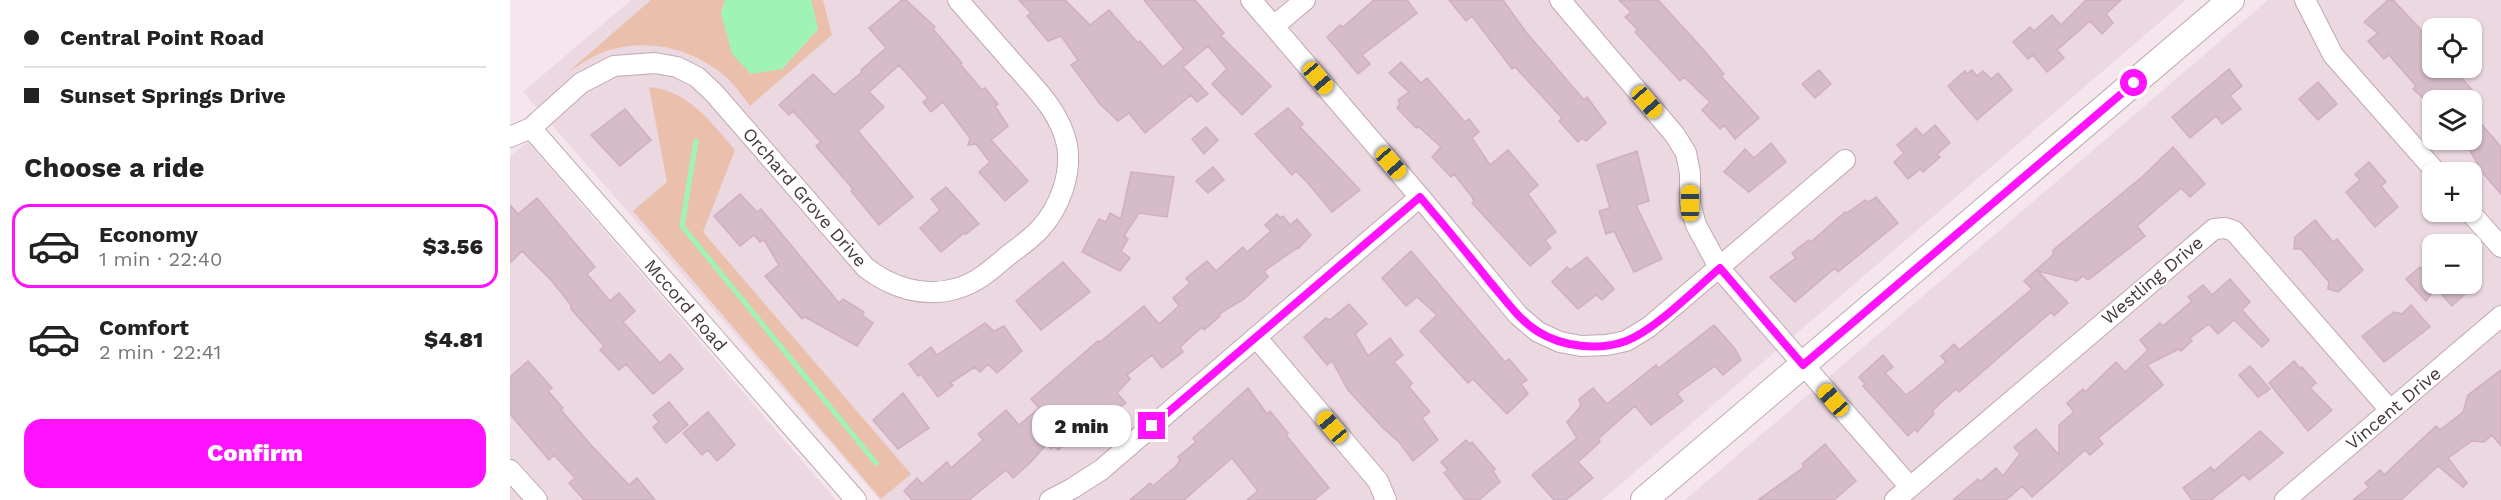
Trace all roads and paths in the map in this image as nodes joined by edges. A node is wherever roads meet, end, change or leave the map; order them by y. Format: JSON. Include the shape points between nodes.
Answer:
{"nodes":[{"id":1,"x":958,"y":0,"type":"edge"},
{"id":2,"x":1251,"y":0,"type":"edge"},
{"id":3,"x":1305,"y":0,"type":"edge"},
{"id":4,"x":1560,"y":0,"type":"edge"},
{"id":5,"x":2231,"y":0,"type":"edge"},
{"id":6,"x":2305,"y":0,"type":"edge"},
{"id":7,"x":1274,"y":27,"type":"junction"},
{"id":8,"x":531,"y":128,"type":"junction"},
{"id":9,"x":510,"y":137,"type":"edge"},
{"id":10,"x":1845,"y":160,"type":"dead end"},
{"id":11,"x":2427,"y":162,"type":"edge"},
{"id":12,"x":1420,"y":197,"type":"junction"},
{"id":13,"x":2479,"y":222,"type":"edge"},
{"id":14,"x":2501,"y":247,"type":"edge"},
{"id":15,"x":1720,"y":268,"type":"junction"},
{"id":16,"x":2501,"y":316,"type":"edge"},
{"id":17,"x":1256,"y":337,"type":"junction"},
{"id":18,"x":1803,"y":365,"type":"junction"},
{"id":19,"x":2390,"y":410,"type":"junction"},
{"id":20,"x":510,"y":470,"type":"edge"},
{"id":21,"x":1902,"y":494,"type":"edge"},
{"id":22,"x":537,"y":500,"type":"edge"},
{"id":23,"x":856,"y":500,"type":"edge"},
{"id":24,"x":1050,"y":500,"type":"edge"},
{"id":25,"x":1386,"y":500,"type":"edge"},
{"id":26,"x":1644,"y":500,"type":"edge"},
{"id":27,"x":2285,"y":500,"type":"edge"}],
"edges":[{"from":1,"to":8,"type":"street","name":"Orchard Grove Drive","via":[[1049,105],[1063,128],[1068,167],[1056,206],[1040,229],[979,279],[955,290],[906,290],[883,281],[866,268],[714,93],[697,77],[677,67],[655,63],[614,66],[581,83]]},
{"from":2,"to":7,"type":"street"},
{"from":3,"to":7,"type":"street"},
{"from":4,"to":15,"type":"street","via":[[1676,135],[1686,153],[1696,225]]},
{"from":5,"to":18,"type":"street"},
{"from":6,"to":11,"type":"street","via":[[2333,55]]},
{"from":7,"to":12,"type":"street"},
{"from":8,"to":9,"type":"street"},
{"from":8,"to":23,"type":"street","name":"Mccord Road"},
{"from":10,"to":15,"type":"street"},
{"from":12,"to":15,"type":"street","via":[[1518,315],[1538,332],[1560,342],[1581,346],[1626,341],[1649,327]]},
{"from":12,"to":17,"type":"street"},
{"from":13,"to":14,"type":"street"},
{"from":15,"to":18,"type":"street"},
{"from":16,"to":19,"type":"street","name":"Vincent Drive"},
{"from":17,"to":24,"type":"street","via":[[1101,470]]},
{"from":17,"to":25,"type":"street","via":[[1378,481]]},
{"from":18,"to":21,"type":"street"},
{"from":18,"to":26,"type":"street"},
{"from":19,"to":21,"type":"street","name":"Westling Drive","via":[[2234,231],[2214,229]]},
{"from":19,"to":27,"type":"street","name":"Vincent Drive"},
{"from":20,"to":22,"type":"street"}]}
